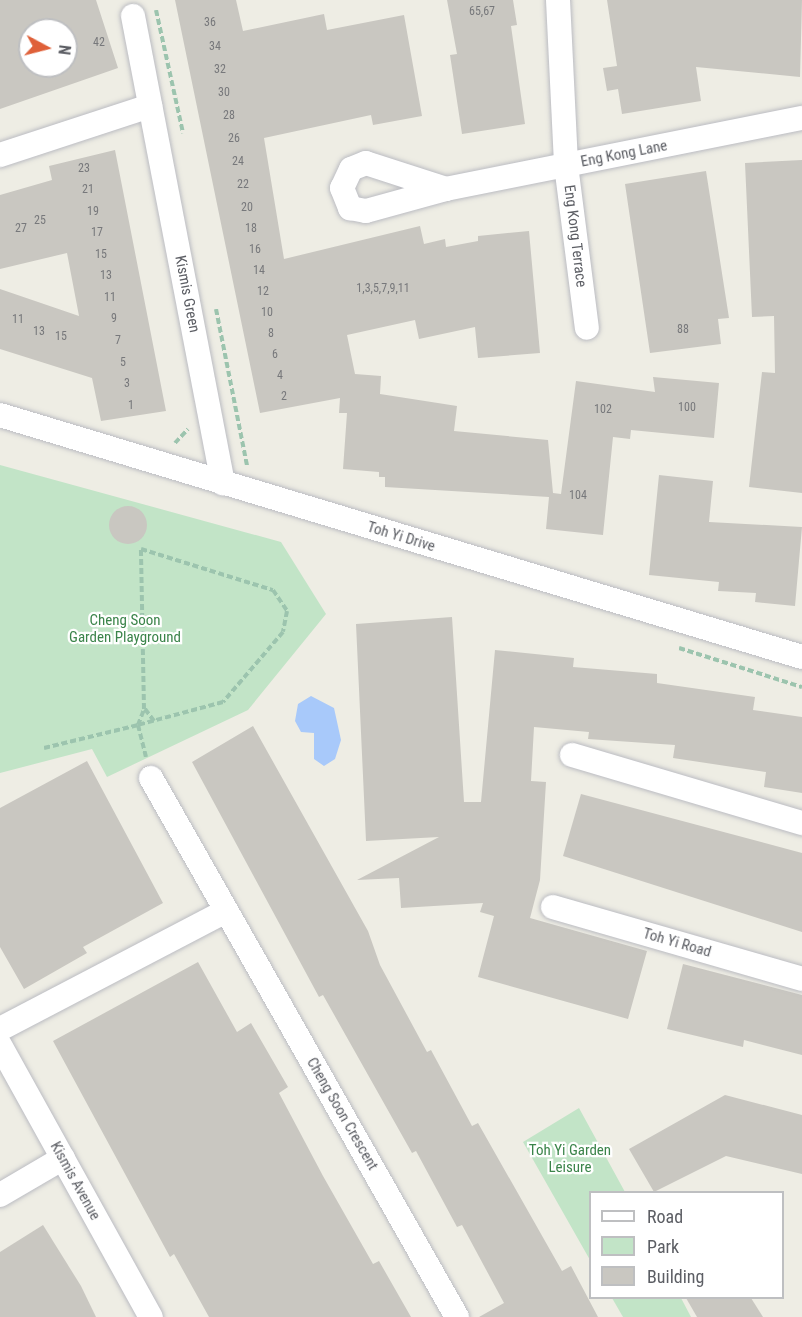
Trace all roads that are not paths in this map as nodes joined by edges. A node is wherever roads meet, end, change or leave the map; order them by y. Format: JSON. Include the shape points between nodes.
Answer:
{"nodes":[{"id":1,"x":558,"y":0,"type":"edge"},
{"id":2,"x":133,"y":15,"type":"dead end"},
{"id":3,"x":150,"y":106,"type":"junction"},
{"id":4,"x":802,"y":118,"type":"edge"},
{"id":5,"x":0,"y":155,"type":"edge"},
{"id":6,"x":566,"y":165,"type":"junction"},
{"id":7,"x":446,"y":189,"type":"dead end"},
{"id":8,"x":587,"y":328,"type":"dead end"},
{"id":9,"x":0,"y":415,"type":"edge"},
{"id":10,"x":224,"y":483,"type":"junction"},
{"id":11,"x":802,"y":657,"type":"edge"},
{"id":12,"x":572,"y":755,"type":"dead end"},
{"id":13,"x":151,"y":778,"type":"road end"},
{"id":14,"x":802,"y":823,"type":"edge"},
{"id":15,"x":553,"y":907,"type":"dead end"},
{"id":16,"x":226,"y":910,"type":"junction"},
{"id":17,"x":802,"y":979,"type":"edge"},
{"id":18,"x":0,"y":1029,"type":"edge"},
{"id":19,"x":0,"y":1046,"type":"edge"},
{"id":20,"x":63,"y":1158,"type":"junction"},
{"id":21,"x":0,"y":1194,"type":"edge"},
{"id":22,"x":151,"y":1317,"type":"edge"},
{"id":23,"x":457,"y":1317,"type":"edge"}],
"edges":[{"from":1,"to":6,"type":"street","name":"Eng Kong Terrace"},
{"from":2,"to":3,"type":"street","name":"Kismis Green"},
{"from":3,"to":5,"type":"street"},
{"from":3,"to":10,"type":"street","name":"Kismis Green"},
{"from":4,"to":6,"type":"street","name":"Eng Kong Lane"},
{"from":6,"to":7,"type":"street","name":"Eng Kong Lane"},
{"from":6,"to":8,"type":"street","name":"Eng Kong Terrace"},
{"from":9,"to":10,"type":"street","name":"Toh Yi Drive"},
{"from":10,"to":11,"type":"street","name":"Toh Yi Drive"},
{"from":12,"to":14,"type":"street"},
{"from":13,"to":16,"type":"street","name":"Cheng Soon Crescent"},
{"from":15,"to":17,"type":"street","name":"Toh Yi Road"},
{"from":16,"to":18,"type":"street"},
{"from":16,"to":23,"type":"street","name":"Cheng Soon Crescent"},
{"from":19,"to":20,"type":"street","name":"Kismis Avenue"},
{"from":20,"to":21,"type":"street"},
{"from":20,"to":22,"type":"street","name":"Kismis Avenue"}]}
